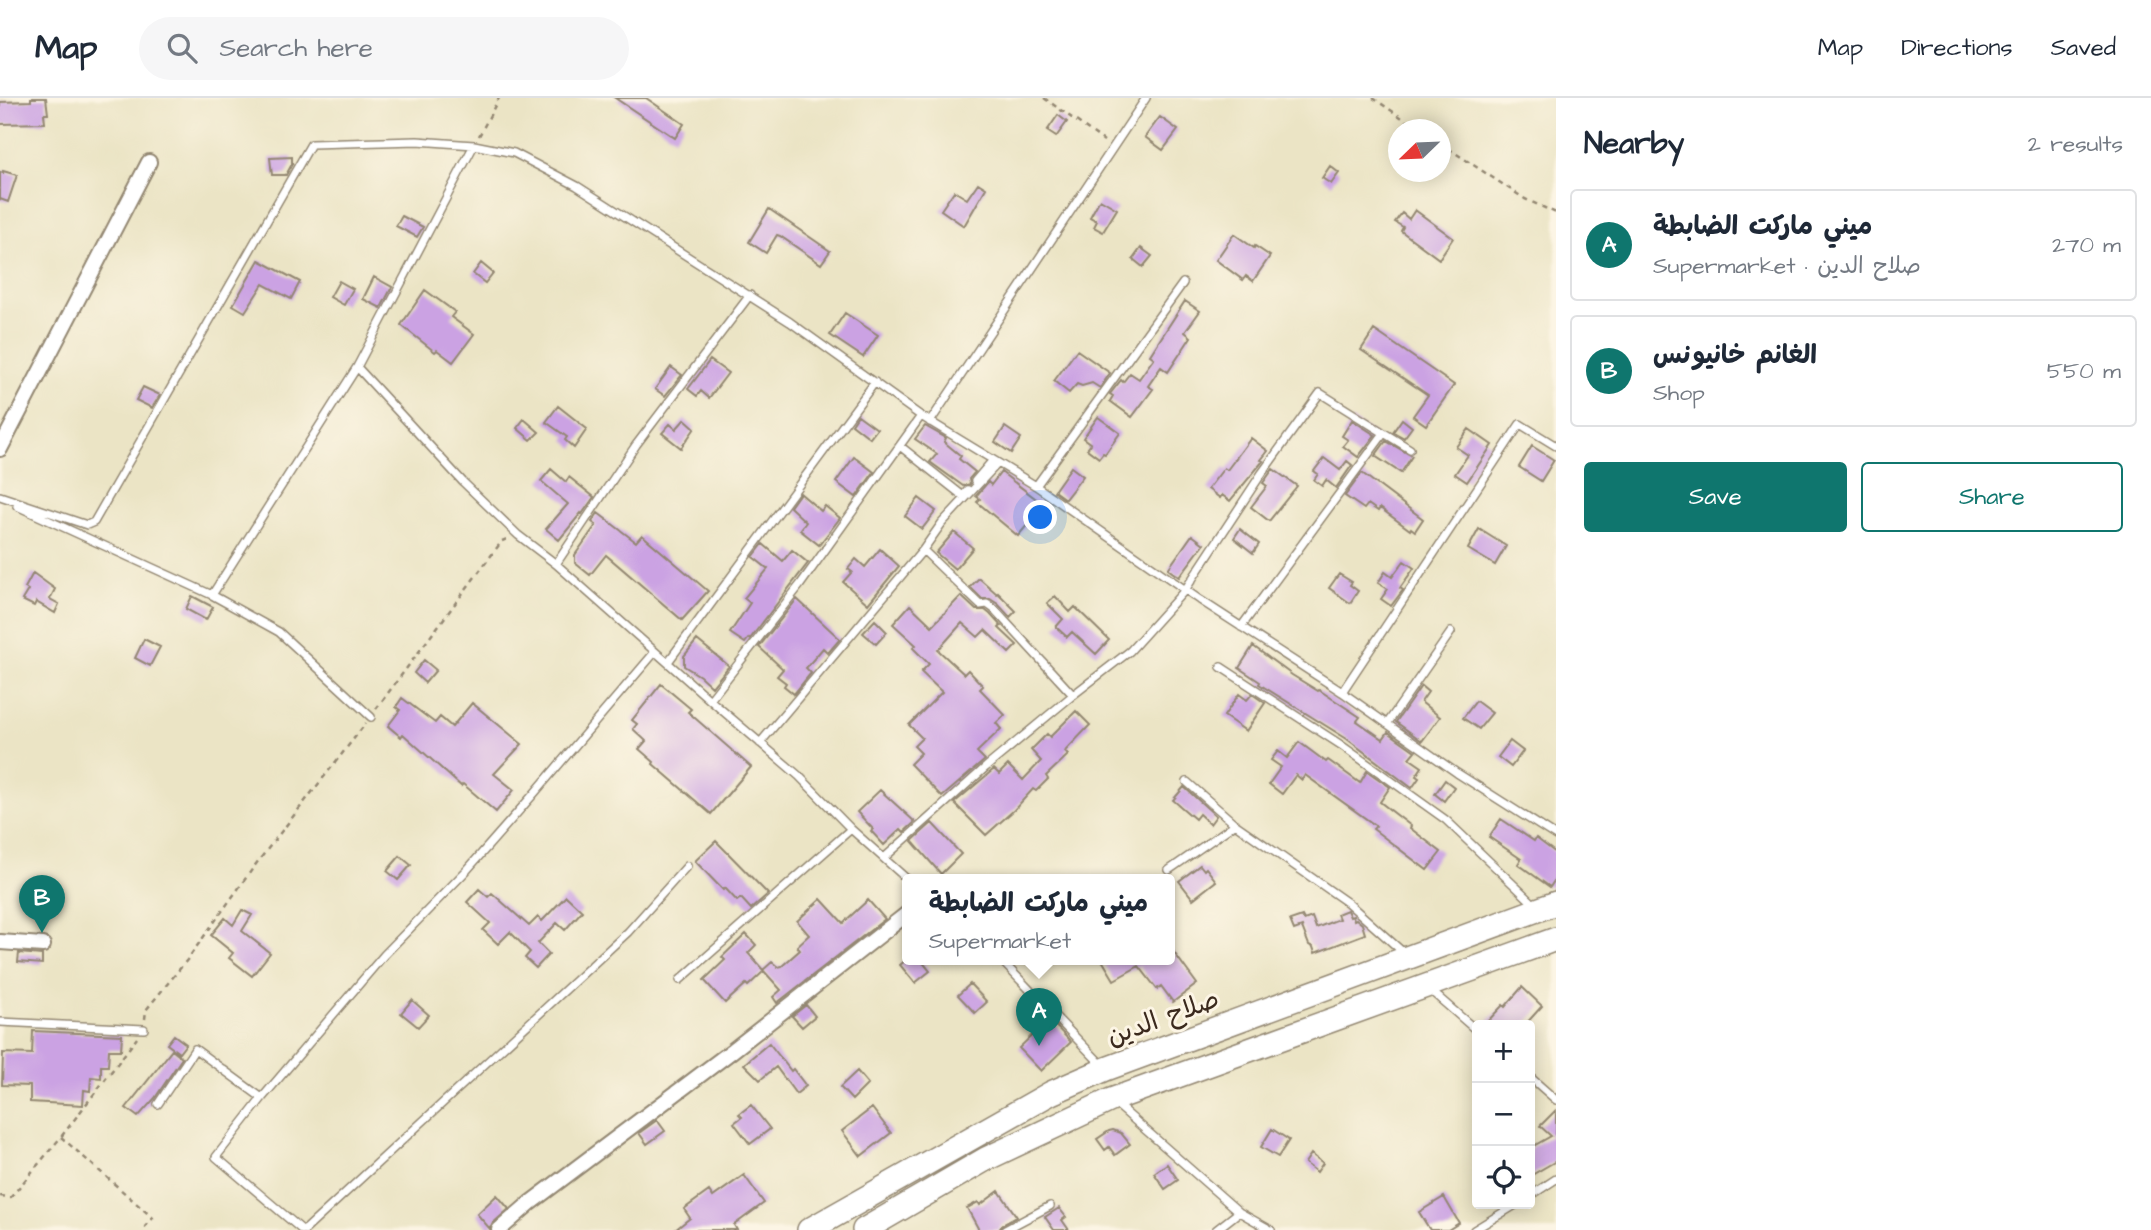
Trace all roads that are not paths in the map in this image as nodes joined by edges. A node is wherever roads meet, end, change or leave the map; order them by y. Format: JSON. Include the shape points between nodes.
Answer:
{"nodes":[{"id":1,"x":1146,"y":98,"type":"edge"},
{"id":2,"x":474,"y":145,"type":"junction"},
{"id":3,"x":149,"y":162,"type":"dead end"},
{"id":4,"x":1183,"y":283,"type":"dead end"},
{"id":5,"x":750,"y":295,"type":"junction"},
{"id":6,"x":357,"y":367,"type":"junction"},
{"id":7,"x":876,"y":382,"type":"junction"},
{"id":8,"x":921,"y":416,"type":"junction"},
{"id":9,"x":930,"y":422,"type":"junction"},
{"id":10,"x":1384,"y":433,"type":"junction"},
{"id":11,"x":900,"y":446,"type":"junction"},
{"id":12,"x":1556,"y":446,"type":"edge"},
{"id":13,"x":0,"y":449,"type":"edge"},
{"id":14,"x":1409,"y":449,"type":"dead end"},
{"id":15,"x":995,"y":462,"type":"junction"},
{"id":16,"x":1036,"y":486,"type":"junction"},
{"id":17,"x":0,"y":497,"type":"edge"},
{"id":18,"x":922,"y":550,"type":"junction"},
{"id":19,"x":556,"y":564,"type":"junction"},
{"id":20,"x":1185,"y":590,"type":"junction"},
{"id":21,"x":212,"y":595,"type":"junction"},
{"id":22,"x":1241,"y":627,"type":"junction"},
{"id":23,"x":1451,"y":632,"type":"dead end"},
{"id":24,"x":655,"y":652,"type":"junction"},
{"id":25,"x":668,"y":662,"type":"junction"},
{"id":26,"x":1221,"y":667,"type":"dead end"},
{"id":27,"x":1342,"y":692,"type":"junction"},
{"id":28,"x":1073,"y":695,"type":"junction"},
{"id":29,"x":709,"y":701,"type":"junction"},
{"id":30,"x":371,"y":717,"type":"road end"},
{"id":31,"x":1387,"y":724,"type":"junction"},
{"id":32,"x":760,"y":743,"type":"junction"},
{"id":33,"x":1187,"y":782,"type":"dead end"},
{"id":34,"x":1235,"y":824,"type":"junction"},
{"id":35,"x":851,"y":829,"type":"junction"},
{"id":36,"x":1556,"y":836,"type":"edge"},
{"id":37,"x":884,"y":858,"type":"junction"},
{"id":38,"x":687,"y":866,"type":"dead end"},
{"id":39,"x":1169,"y":870,"type":"dead end"},
{"id":40,"x":902,"y":874,"type":"edge"},
{"id":41,"x":1548,"y":906,"type":"edge"},
{"id":42,"x":902,"y":918,"type":"edge"},
{"id":43,"x":1556,"y":939,"type":"edge"},
{"id":44,"x":0,"y":942,"type":"edge"},
{"id":45,"x":43,"y":945,"type":"dead end"},
{"id":46,"x":1408,"y":957,"type":"junction"},
{"id":47,"x":1006,"y":965,"type":"edge"},
{"id":48,"x":680,"y":980,"type":"dead end"},
{"id":49,"x":1426,"y":987,"type":"junction"},
{"id":50,"x":0,"y":1022,"type":"edge"},
{"id":51,"x":1472,"y":1027,"type":"edge"},
{"id":52,"x":144,"y":1029,"type":"road end"},
{"id":53,"x":1106,"y":1069,"type":"junction"},
{"id":54,"x":1535,"y":1081,"type":"edge"},
{"id":55,"x":262,"y":1098,"type":"junction"},
{"id":56,"x":1555,"y":1099,"type":"edge"},
{"id":57,"x":1111,"y":1100,"type":"junction"},
{"id":58,"x":158,"y":1104,"type":"dead end"},
{"id":59,"x":1556,"y":1179,"type":"edge"},
{"id":60,"x":1535,"y":1193,"type":"edge"},
{"id":61,"x":1049,"y":1206,"type":"dead end"},
{"id":62,"x":1509,"y":1209,"type":"edge"},
{"id":63,"x":1239,"y":1212,"type":"junction"},
{"id":64,"x":304,"y":1230,"type":"edge"},
{"id":65,"x":499,"y":1230,"type":"edge"},
{"id":66,"x":809,"y":1230,"type":"edge"},
{"id":67,"x":864,"y":1230,"type":"edge"},
{"id":68,"x":1005,"y":1230,"type":"edge"},
{"id":69,"x":1216,"y":1230,"type":"edge"},
{"id":70,"x":1271,"y":1230,"type":"edge"},
{"id":71,"x":1474,"y":1230,"type":"edge"}],
"edges":[{"from":1,"to":9,"type":"lane"},
{"from":2,"to":5,"type":"lane","via":[[514,153],[577,186]]},
{"from":2,"to":6,"type":"lane"},
{"from":2,"to":17,"type":"lane","via":[[417,141],[312,144],[94,522],[87,525]]},
{"from":3,"to":13,"type":"street"},
{"from":4,"to":16,"type":"lane"},
{"from":5,"to":7,"type":"lane"},
{"from":5,"to":19,"type":"lane","via":[[636,445]]},
{"from":6,"to":19,"type":"lane","via":[[463,482]]},
{"from":6,"to":21,"type":"lane"},
{"from":7,"to":8,"type":"lane"},
{"from":7,"to":25,"type":"lane"},
{"from":8,"to":9,"type":"lane"},
{"from":8,"to":11,"type":"lane"},
{"from":9,"to":15,"type":"lane"},
{"from":10,"to":14,"type":"lane"},
{"from":10,"to":20,"type":"lane","via":[[1320,393]]},
{"from":10,"to":22,"type":"lane"},
{"from":11,"to":15,"type":"lane","via":[[963,496]]},
{"from":11,"to":29,"type":"lane"},
{"from":12,"to":27,"type":"lane","via":[[1520,424]]},
{"from":15,"to":16,"type":"lane"},
{"from":15,"to":18,"type":"lane"},
{"from":16,"to":20,"type":"lane"},
{"from":17,"to":21,"type":"lane"},
{"from":18,"to":28,"type":"lane","via":[[980,605],[994,609]]},
{"from":18,"to":32,"type":"lane"},
{"from":19,"to":24,"type":"lane"},
{"from":20,"to":22,"type":"lane"},
{"from":20,"to":28,"type":"lane","via":[[1130,651]]},
{"from":21,"to":30,"type":"lane","via":[[279,632]]},
{"from":22,"to":27,"type":"lane"},
{"from":23,"to":31,"type":"lane"},
{"from":24,"to":25,"type":"lane"},
{"from":24,"to":55,"type":"lane"},
{"from":25,"to":29,"type":"lane"},
{"from":26,"to":41,"type":"lane","via":[[1446,820]]},
{"from":27,"to":31,"type":"lane"},
{"from":28,"to":37,"type":"lane"},
{"from":29,"to":32,"type":"lane"},
{"from":31,"to":36,"type":"lane"},
{"from":32,"to":35,"type":"lane"},
{"from":33,"to":34,"type":"lane"},
{"from":34,"to":39,"type":"lane"},
{"from":34,"to":46,"type":"lane","via":[[1348,904]]},
{"from":35,"to":37,"type":"lane"},
{"from":35,"to":48,"type":"lane"},
{"from":37,"to":40,"type":"lane"},
{"from":38,"to":64,"type":"lane","via":[[628,932]]},
{"from":41,"to":46,"type":"highway","name":"صلاح الدين"},
{"from":42,"to":65,"type":"street"},
{"from":43,"to":49,"type":"highway"},
{"from":44,"to":45,"type":"street"},
{"from":46,"to":53,"type":"highway","name":"صلاح الدين"},
{"from":47,"to":53,"type":"lane"},
{"from":49,"to":51,"type":"lane"},
{"from":49,"to":57,"type":"highway"},
{"from":50,"to":52,"type":"lane"},
{"from":53,"to":66,"type":"highway","name":"صلاح الدين","via":[[1051,1093]]},
{"from":54,"to":56,"type":"lane"},
{"from":55,"to":58,"type":"lane","via":[[195,1049]]},
{"from":55,"to":64,"type":"lane","via":[[216,1157]]},
{"from":57,"to":63,"type":"lane"},
{"from":57,"to":67,"type":"highway","via":[[986,1159]]},
{"from":59,"to":60,"type":"lane"},
{"from":61,"to":68,"type":"lane"},
{"from":62,"to":71,"type":"lane"},
{"from":63,"to":69,"type":"lane"},
{"from":63,"to":70,"type":"lane"}]}
